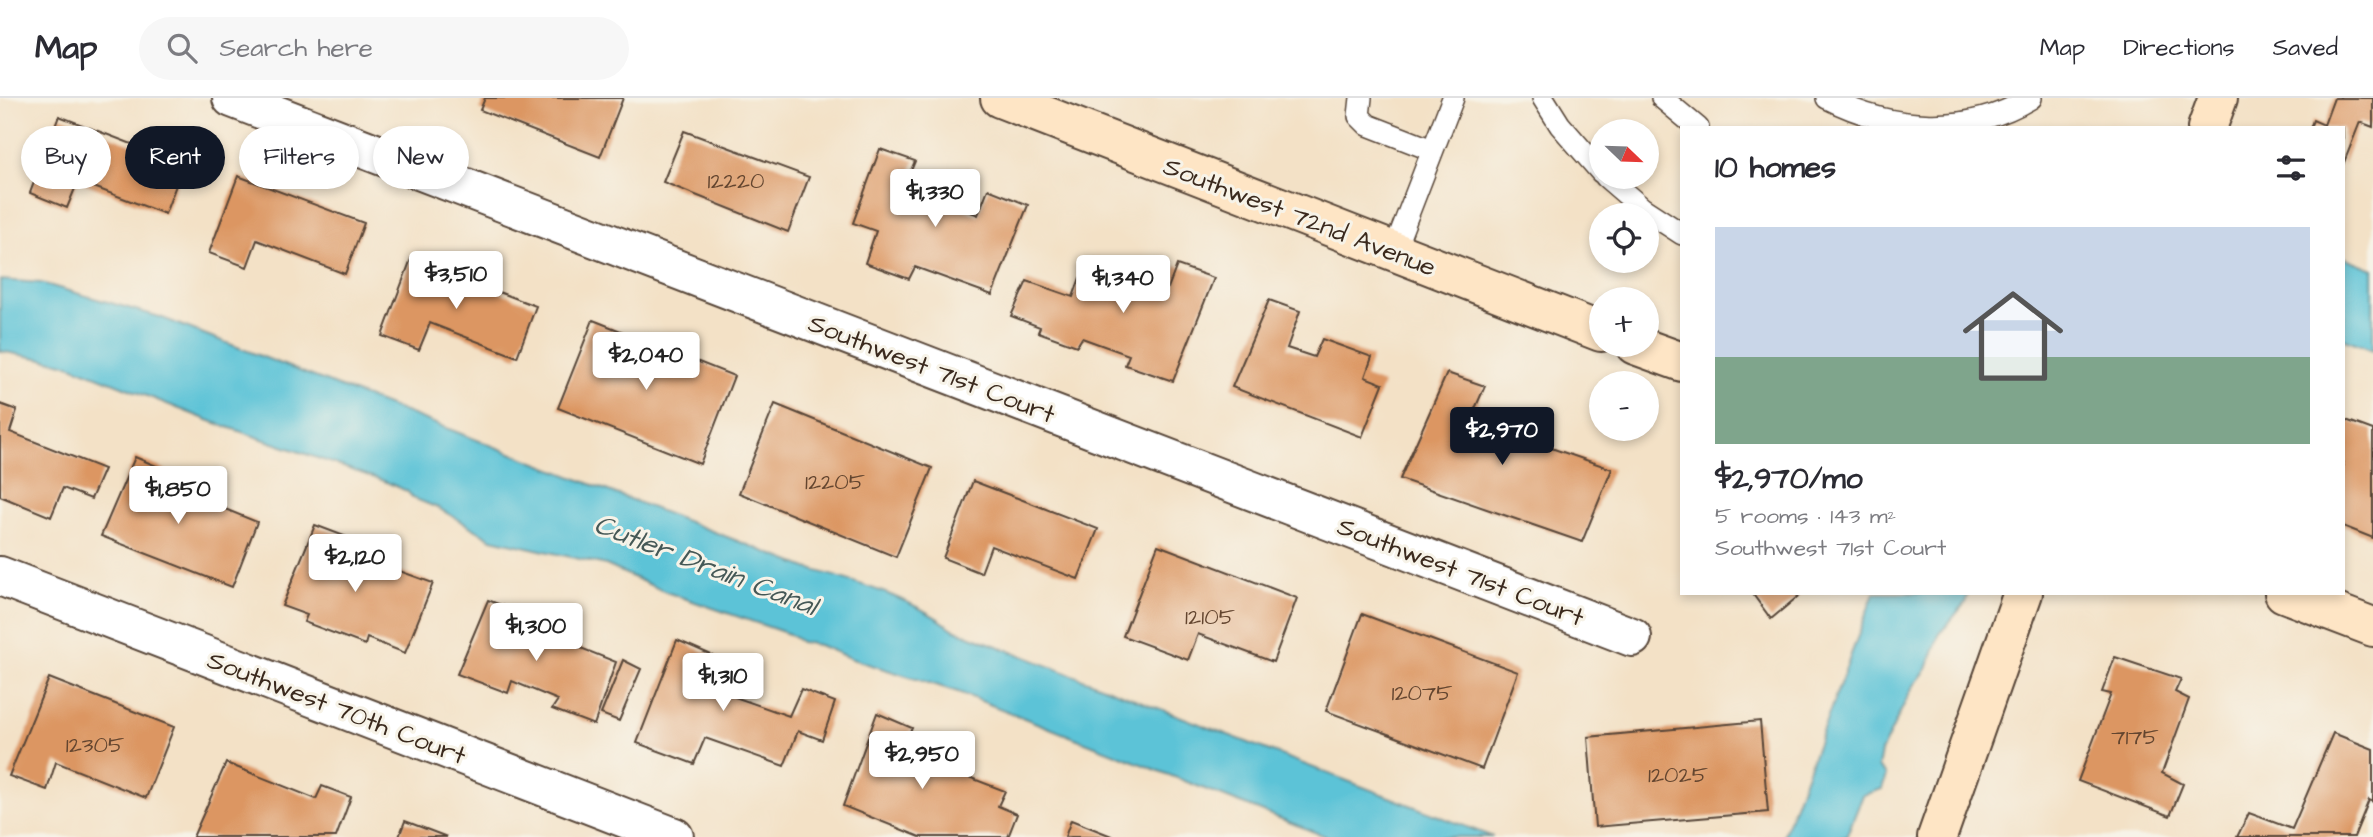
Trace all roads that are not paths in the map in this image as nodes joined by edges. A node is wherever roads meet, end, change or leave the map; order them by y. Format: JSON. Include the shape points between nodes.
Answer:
{"nodes":[{"id":1,"x":232,"y":98,"type":"edge"},
{"id":2,"x":1000,"y":98,"type":"edge"},
{"id":3,"x":1361,"y":98,"type":"edge"},
{"id":4,"x":1453,"y":98,"type":"edge"},
{"id":5,"x":1543,"y":98,"type":"edge"},
{"id":6,"x":1662,"y":98,"type":"edge"},
{"id":7,"x":1827,"y":98,"type":"edge"},
{"id":8,"x":2031,"y":98,"type":"edge"},
{"id":9,"x":2218,"y":98,"type":"edge"},
{"id":10,"x":1696,"y":126,"type":"edge"},
{"id":11,"x":2208,"y":126,"type":"edge"},
{"id":12,"x":1432,"y":150,"type":"junction"},
{"id":13,"x":1589,"y":158,"type":"edge"},
{"id":14,"x":1620,"y":189,"type":"edge"},
{"id":15,"x":1680,"y":233,"type":"edge"},
{"id":16,"x":1393,"y":253,"type":"junction"},
{"id":17,"x":1589,"y":327,"type":"edge"},
{"id":18,"x":1659,"y":354,"type":"edge"},
{"id":19,"x":1680,"y":361,"type":"edge"},
{"id":20,"x":0,"y":576,"type":"edge"},
{"id":21,"x":2023,"y":595,"type":"edge"},
{"id":22,"x":2289,"y":595,"type":"edge"},
{"id":23,"x":2373,"y":627,"type":"edge"},
{"id":24,"x":1632,"y":637,"type":"dead end"},
{"id":25,"x":674,"y":837,"type":"edge"},
{"id":26,"x":1937,"y":837,"type":"edge"}],
"edges":[{"from":1,"to":24,"type":"street","name":"Southwest 71st Court"},
{"from":2,"to":16,"type":"street","name":"Southwest 72nd Avenue"},
{"from":3,"to":12,"type":"lane","via":[[1359,116],[1368,125]]},
{"from":4,"to":12,"type":"lane"},
{"from":5,"to":13,"type":"lane"},
{"from":6,"to":10,"type":"lane"},
{"from":7,"to":8,"type":"lane","via":[[1877,117],[1919,125],[1990,117]]},
{"from":9,"to":11,"type":"street"},
{"from":12,"to":16,"type":"lane"},
{"from":14,"to":15,"type":"lane"},
{"from":16,"to":17,"type":"street","name":"Southwest 72nd Avenue"},
{"from":18,"to":19,"type":"street"},
{"from":20,"to":25,"type":"street","name":"Southwest 70th Court"},
{"from":21,"to":26,"type":"street"},
{"from":22,"to":23,"type":"street"}]}
